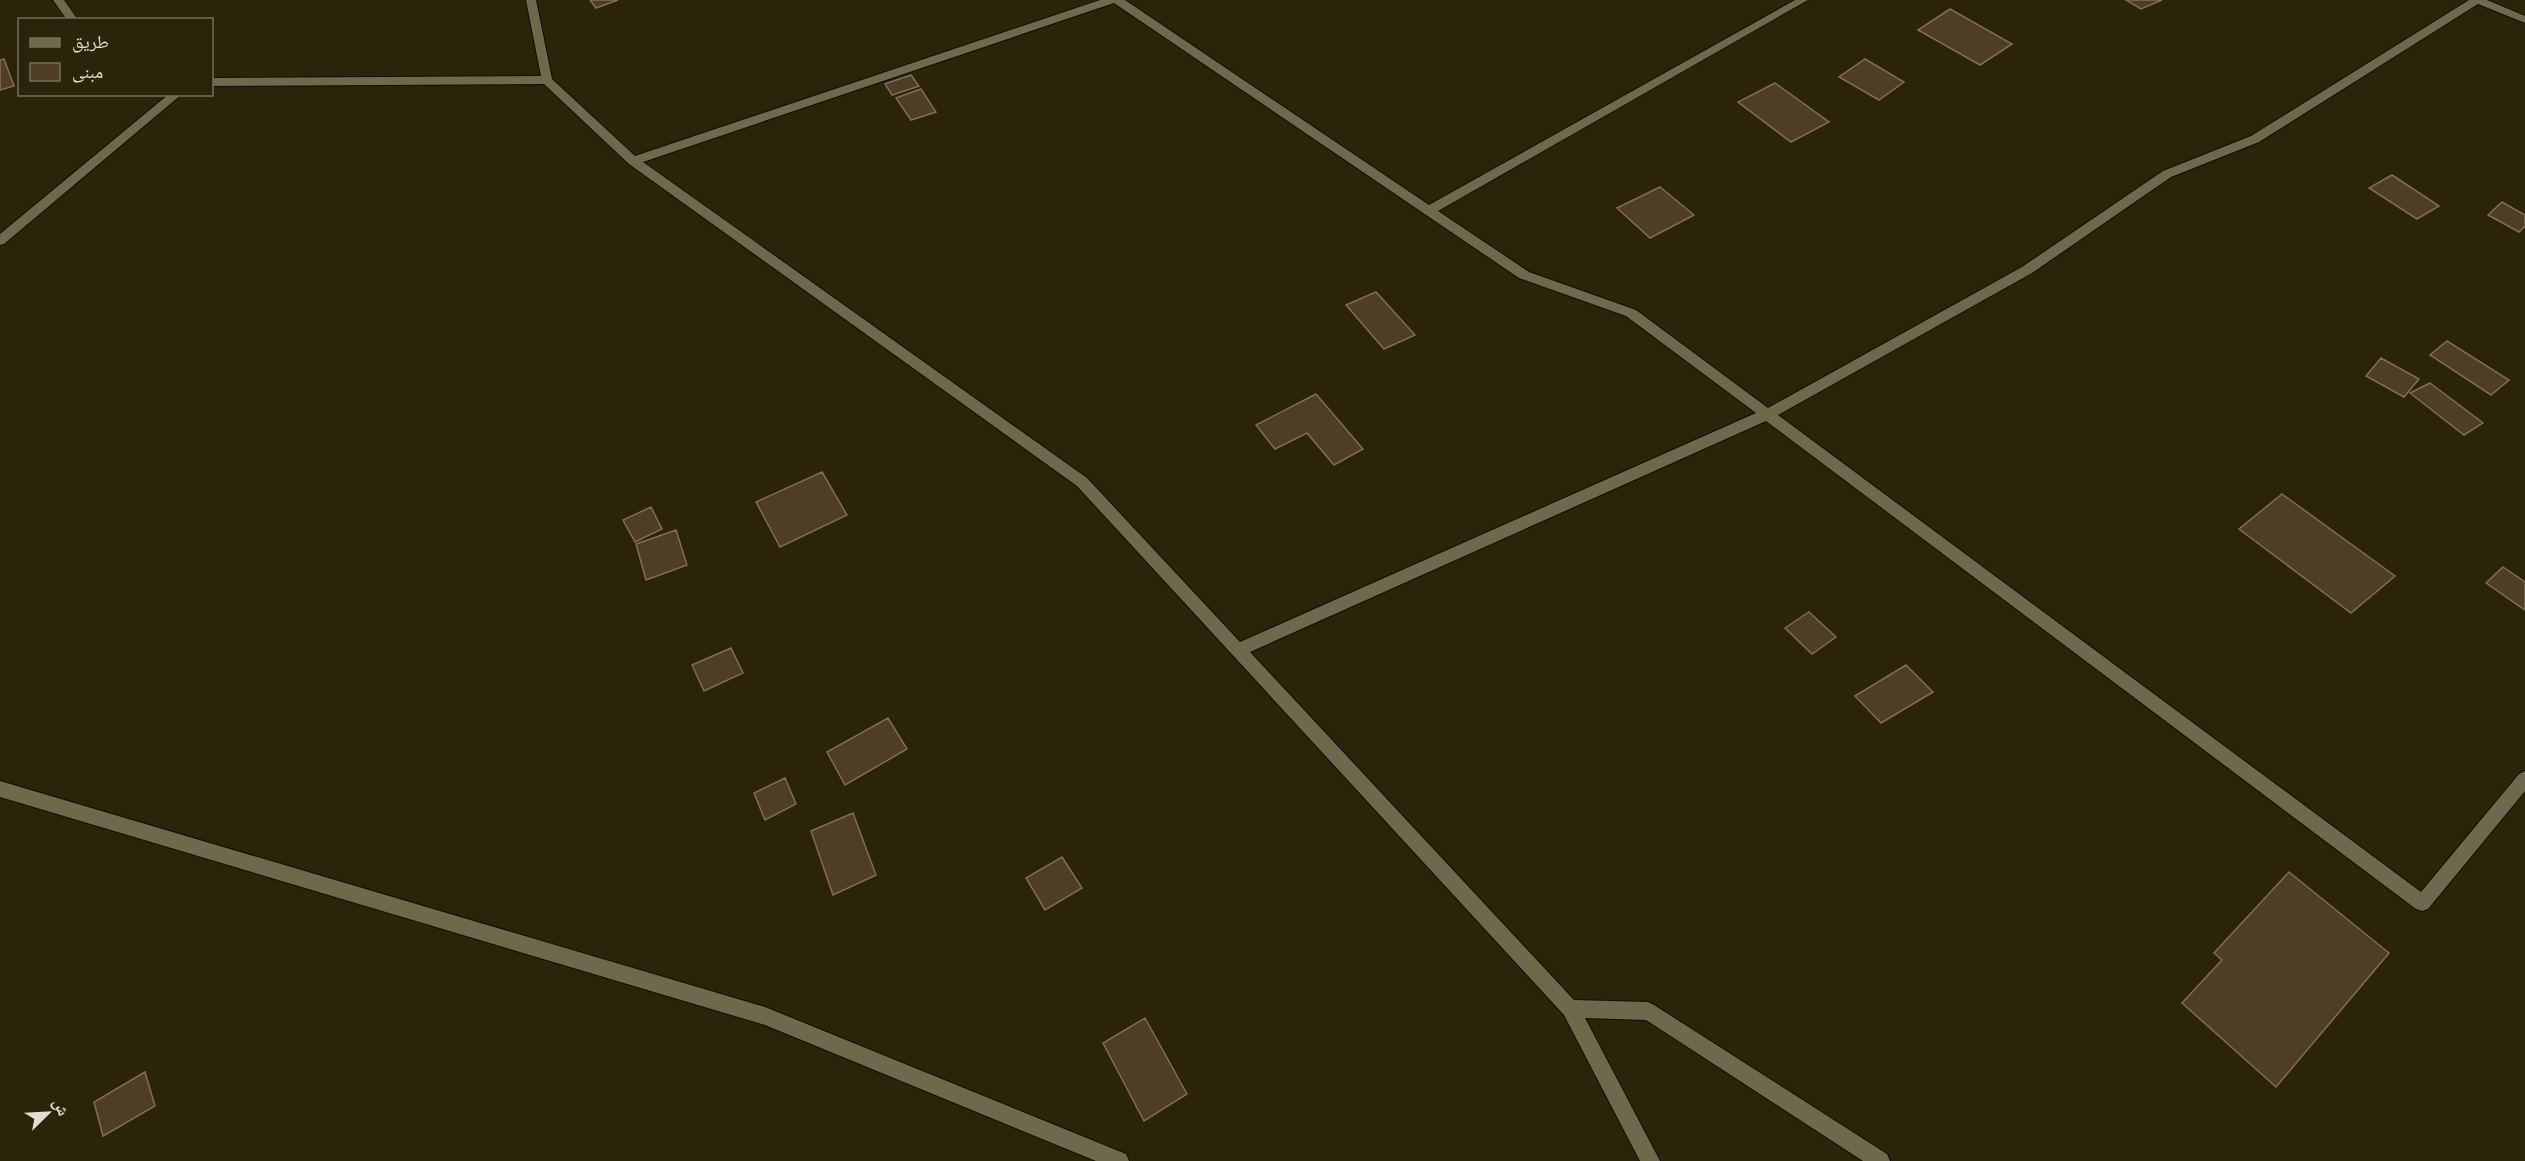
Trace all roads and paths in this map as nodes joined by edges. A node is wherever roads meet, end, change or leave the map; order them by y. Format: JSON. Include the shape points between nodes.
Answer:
{"nodes":[{"id":1,"x":58,"y":0,"type":"edge"},
{"id":2,"x":531,"y":0,"type":"edge"},
{"id":3,"x":1111,"y":0,"type":"edge"},
{"id":4,"x":1118,"y":0,"type":"edge"},
{"id":5,"x":1803,"y":0,"type":"edge"},
{"id":6,"x":2477,"y":0,"type":"edge"},
{"id":7,"x":72,"y":18,"type":"edge"},
{"id":8,"x":2525,"y":20,"type":"edge"},
{"id":9,"x":547,"y":80,"type":"junction"},
{"id":10,"x":213,"y":82,"type":"edge"},
{"id":11,"x":175,"y":96,"type":"edge"},
{"id":12,"x":633,"y":161,"type":"junction"},
{"id":13,"x":1428,"y":211,"type":"junction"},
{"id":14,"x":0,"y":241,"type":"edge"},
{"id":15,"x":1768,"y":414,"type":"junction"},
{"id":16,"x":1239,"y":650,"type":"junction"},
{"id":17,"x":2525,"y":778,"type":"edge"},
{"id":18,"x":0,"y":789,"type":"edge"},
{"id":19,"x":1570,"y":1009,"type":"junction"},
{"id":20,"x":1119,"y":1161,"type":"edge"},
{"id":21,"x":1650,"y":1161,"type":"edge"},
{"id":22,"x":1880,"y":1161,"type":"edge"}],
"edges":[{"from":1,"to":7,"type":"street"},
{"from":2,"to":9,"type":"street"},
{"from":3,"to":12,"type":"street"},
{"from":4,"to":13,"type":"street"},
{"from":5,"to":13,"type":"street"},
{"from":6,"to":8,"type":"street"},
{"from":6,"to":15,"type":"street","via":[[2254,139],[2167,174],[2027,270]]},
{"from":9,"to":10,"type":"street"},
{"from":9,"to":12,"type":"street"},
{"from":11,"to":14,"type":"street"},
{"from":12,"to":16,"type":"street","via":[[1082,482]]},
{"from":13,"to":15,"type":"street","via":[[1524,275],[1631,313]]},
{"from":15,"to":16,"type":"street"},
{"from":15,"to":17,"type":"street","via":[[2422,903]]},
{"from":16,"to":19,"type":"street"},
{"from":18,"to":20,"type":"street","via":[[765,1016]]},
{"from":19,"to":21,"type":"street"},
{"from":19,"to":22,"type":"street","via":[[1648,1011]]}]}
